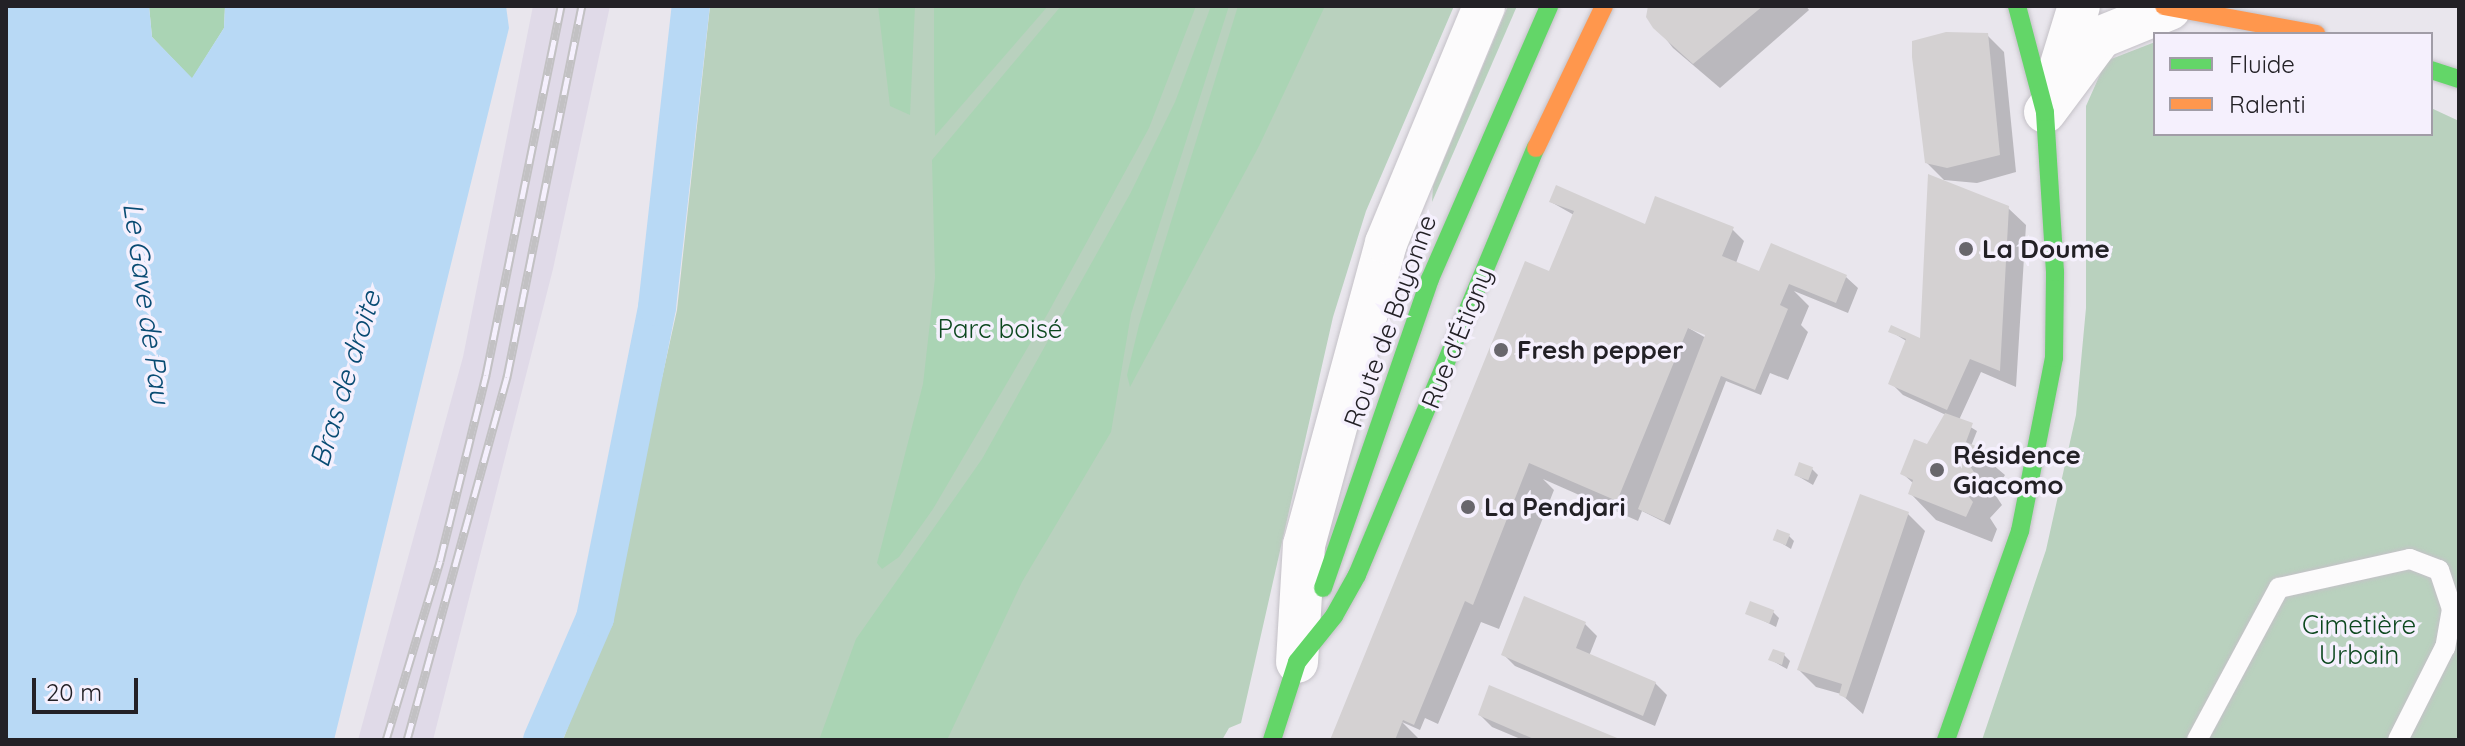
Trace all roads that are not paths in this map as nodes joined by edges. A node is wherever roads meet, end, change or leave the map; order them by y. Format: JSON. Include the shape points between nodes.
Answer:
{"nodes":[{"id":1,"x":1484,"y":6,"type":"edge"},
{"id":2,"x":1549,"y":6,"type":"edge"},
{"id":3,"x":1604,"y":6,"type":"edge"},
{"id":4,"x":2017,"y":6,"type":"edge"},
{"id":5,"x":2079,"y":6,"type":"edge"},
{"id":6,"x":2272,"y":6,"type":"edge"},
{"id":7,"x":2167,"y":8,"type":"edge"},
{"id":8,"x":2305,"y":32,"type":"edge"},
{"id":9,"x":2326,"y":32,"type":"edge"},
{"id":10,"x":2433,"y":71,"type":"edge"},
{"id":11,"x":2459,"y":79,"type":"edge"},
{"id":12,"x":2045,"y":112,"type":"junction"},
{"id":13,"x":2453,"y":578,"type":"edge"},
{"id":14,"x":2452,"y":651,"type":"edge"},
{"id":15,"x":1297,"y":662,"type":"junction"},
{"id":16,"x":1272,"y":740,"type":"edge"},
{"id":17,"x":1946,"y":740,"type":"edge"},
{"id":18,"x":2197,"y":740,"type":"edge"},
{"id":19,"x":2398,"y":740,"type":"edge"}],
"edges":[{"from":1,"to":15,"type":"street","name":"Rue d'Étigny","via":[[1386,243],[1304,545]]},
{"from":2,"to":15,"type":"street","name":"Route de Bayonne","via":[[1430,279]]},
{"from":3,"to":15,"type":"street","name":"Rue d'Étigny","via":[[1559,93],[1357,575],[1334,616]]},
{"from":4,"to":12,"type":"street"},
{"from":5,"to":12,"type":"street"},
{"from":6,"to":9,"type":"street"},
{"from":7,"to":8,"type":"street"},
{"from":7,"to":12,"type":"street","via":[[2101,37]]},
{"from":10,"to":11,"type":"street"},
{"from":12,"to":17,"type":"street","via":[[2055,272],[2054,358],[2046,410],[2020,531]]},
{"from":13,"to":14,"type":"lane"},
{"from":13,"to":18,"type":"lane","via":[[2429,562],[2410,559],[2279,588]]},
{"from":14,"to":19,"type":"lane"},
{"from":15,"to":16,"type":"street","name":"Rue d'Étigny"}]}
